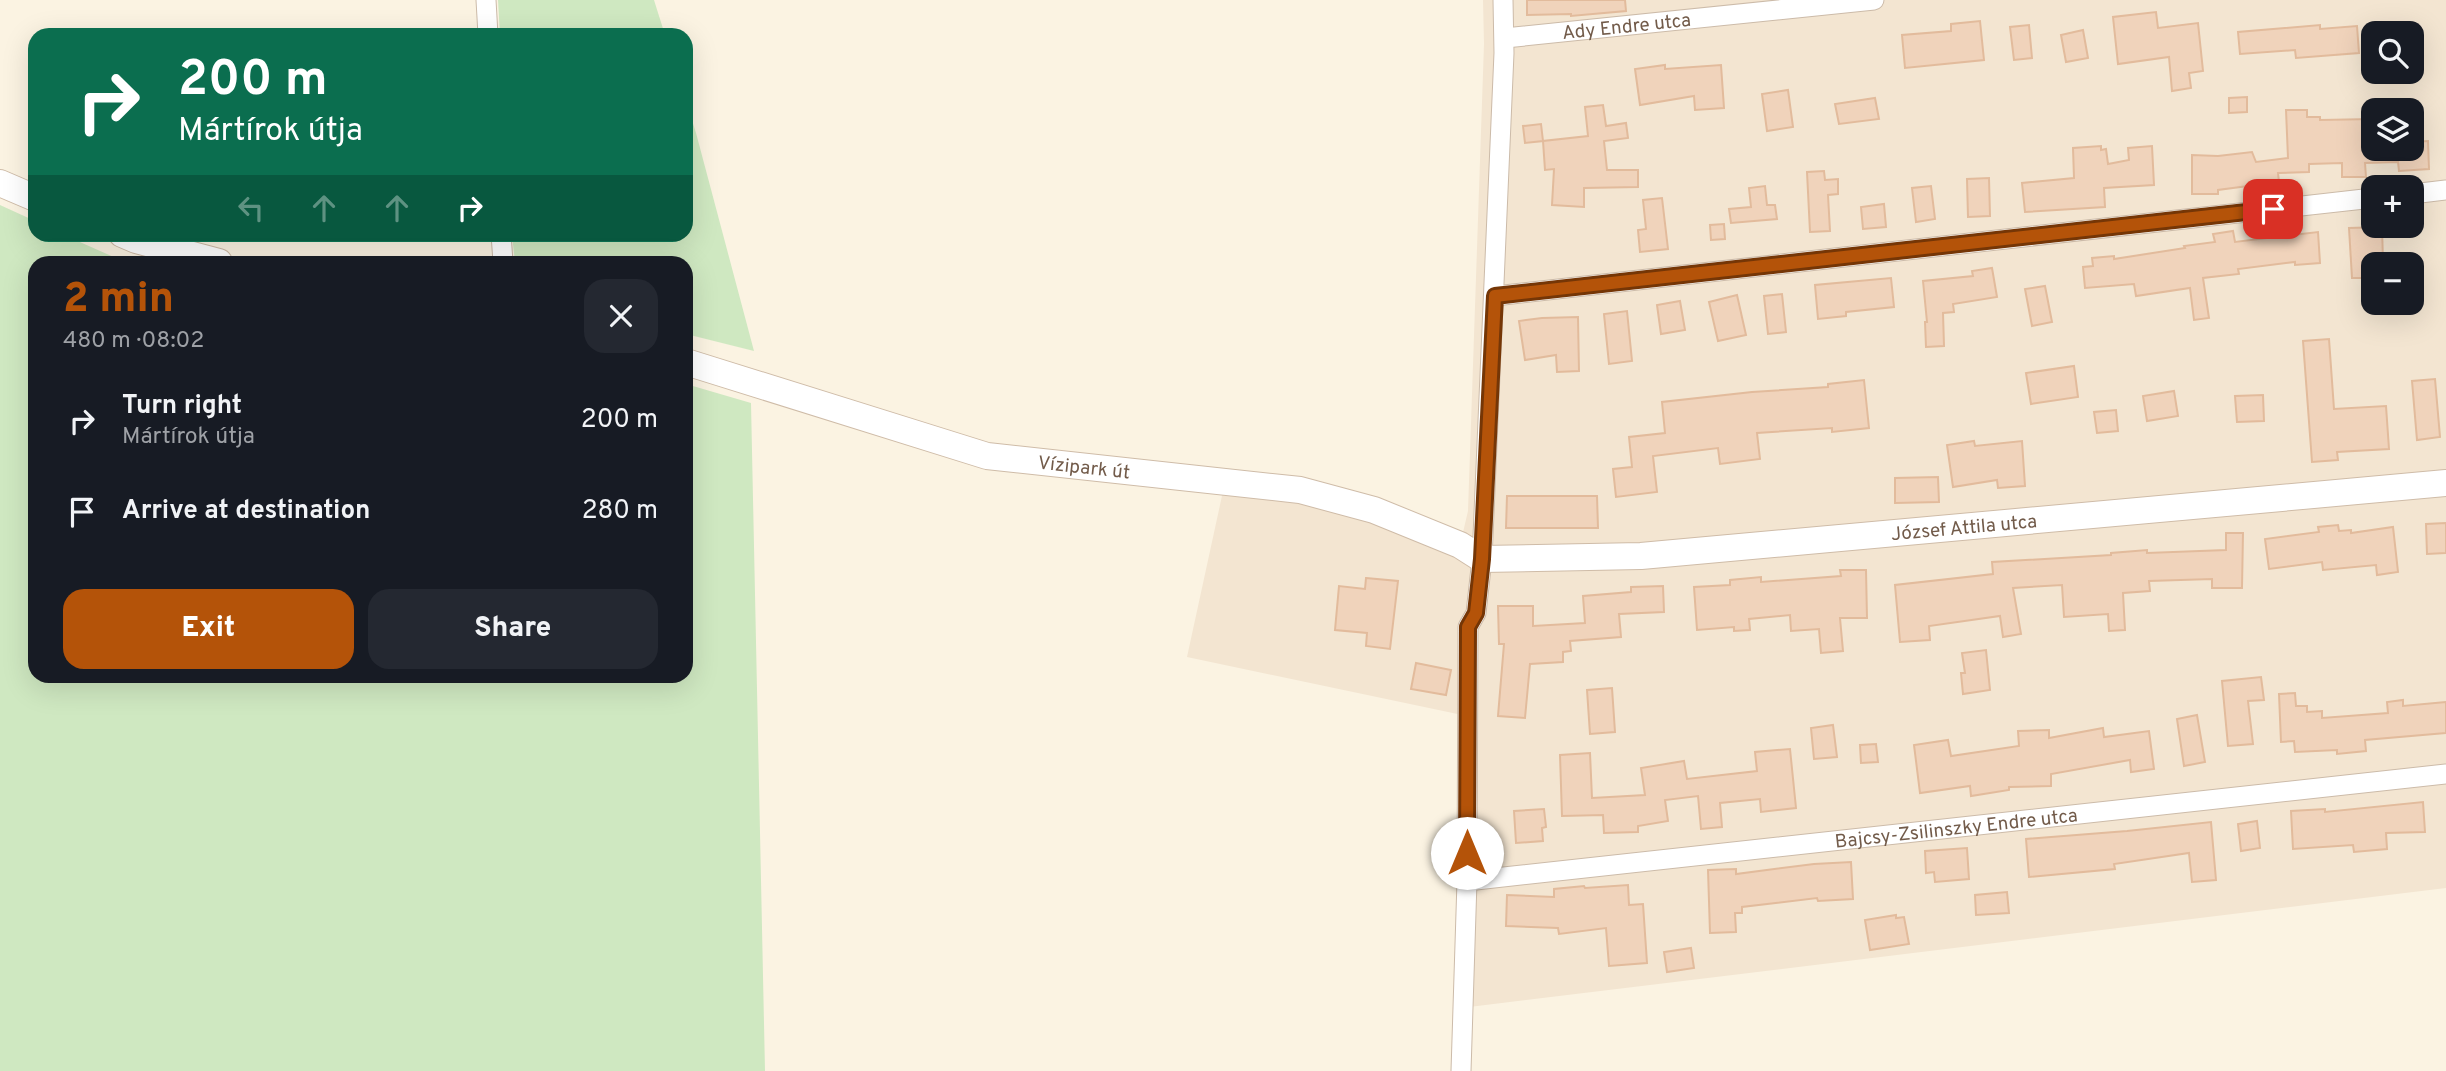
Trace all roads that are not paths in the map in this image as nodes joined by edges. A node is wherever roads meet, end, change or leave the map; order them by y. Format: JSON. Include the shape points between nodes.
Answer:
{"nodes":[{"id":1,"x":486,"y":0,"type":"edge"},
{"id":2,"x":1503,"y":0,"type":"edge"},
{"id":3,"x":1874,"y":0,"type":"edge"},
{"id":4,"x":488,"y":28,"type":"edge"},
{"id":5,"x":1505,"y":38,"type":"junction"},
{"id":6,"x":0,"y":183,"type":"edge"},
{"id":7,"x":2446,"y":190,"type":"edge"},
{"id":8,"x":2424,"y":193,"type":"edge"},
{"id":9,"x":28,"y":195,"type":"edge"},
{"id":10,"x":2361,"y":199,"type":"edge"},
{"id":11,"x":144,"y":242,"type":"edge"},
{"id":12,"x":196,"y":256,"type":"edge"},
{"id":13,"x":1495,"y":296,"type":"junction"},
{"id":14,"x":693,"y":364,"type":"edge"},
{"id":15,"x":2446,"y":483,"type":"edge"},
{"id":16,"x":1482,"y":559,"type":"junction"},
{"id":17,"x":2446,"y":774,"type":"edge"},
{"id":18,"x":1467,"y":881,"type":"junction"},
{"id":19,"x":1461,"y":1071,"type":"edge"}],
"edges":[{"from":1,"to":4,"type":"street"},
{"from":2,"to":5,"type":"street"},
{"from":3,"to":5,"type":"street","name":"Ady Endre utca"},
{"from":5,"to":13,"type":"street"},
{"from":6,"to":9,"type":"street"},
{"from":7,"to":8,"type":"street"},
{"from":10,"to":13,"type":"street"},
{"from":11,"to":12,"type":"street"},
{"from":13,"to":16,"type":"street"},
{"from":14,"to":16,"type":"street","name":"Vízipark út","via":[[986,456],[1300,490],[1374,510],[1460,545]]},
{"from":15,"to":16,"type":"street","name":"József Attila utca","via":[[1641,556]]},
{"from":16,"to":18,"type":"street","via":[[1476,613],[1468,627]]},
{"from":17,"to":18,"type":"street","name":"Bajcsy-Zsilinszky Endre utca"},
{"from":18,"to":19,"type":"street"}]}
